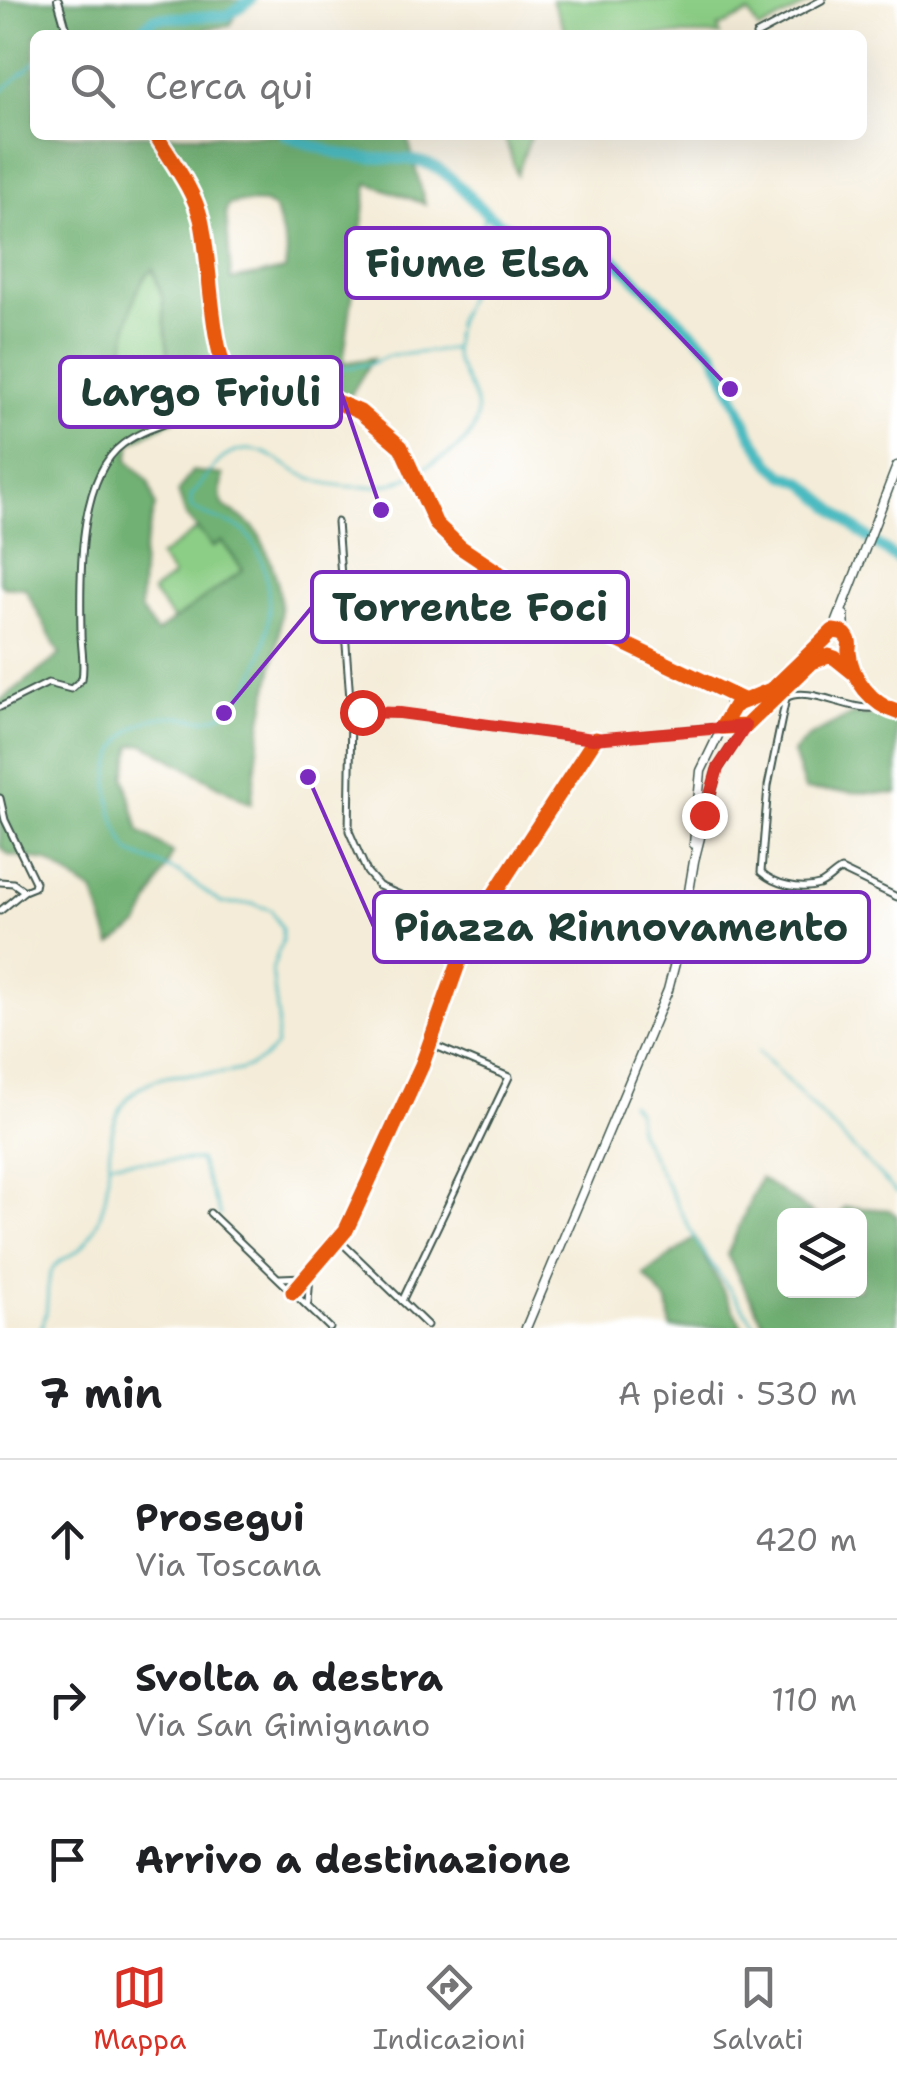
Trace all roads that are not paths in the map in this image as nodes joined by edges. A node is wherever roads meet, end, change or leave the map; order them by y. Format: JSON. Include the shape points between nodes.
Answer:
{"nodes":[{"id":1,"x":58,"y":0,"type":"edge"},
{"id":2,"x":822,"y":0,"type":"edge"},
{"id":3,"x":67,"y":30,"type":"edge"},
{"id":4,"x":765,"y":30,"type":"edge"},
{"id":5,"x":159,"y":140,"type":"edge"},
{"id":6,"x":238,"y":386,"type":"junction"},
{"id":7,"x":897,"y":466,"type":"edge"},
{"id":8,"x":338,"y":522,"type":"dead end"},
{"id":9,"x":845,"y":606,"type":"junction"},
{"id":10,"x":828,"y":633,"type":"junction"},
{"id":11,"x":846,"y":635,"type":"junction"},
{"id":12,"x":822,"y":644,"type":"junction"},
{"id":13,"x":848,"y":650,"type":"junction"},
{"id":14,"x":832,"y":657,"type":"junction"},
{"id":15,"x":855,"y":674,"type":"junction"},
{"id":16,"x":726,"y":690,"type":"junction"},
{"id":17,"x":746,"y":700,"type":"junction"},
{"id":18,"x":0,"y":707,"type":"edge"},
{"id":19,"x":882,"y":707,"type":"junction"},
{"id":20,"x":730,"y":712,"type":"junction"},
{"id":21,"x":897,"y":712,"type":"edge"},
{"id":22,"x":351,"y":713,"type":"junction"},
{"id":23,"x":750,"y":722,"type":"junction"},
{"id":24,"x":722,"y":727,"type":"junction"},
{"id":25,"x":595,"y":739,"type":"junction"},
{"id":26,"x":0,"y":798,"type":"edge"},
{"id":27,"x":694,"y":860,"type":"junction"},
{"id":28,"x":0,"y":882,"type":"edge"},
{"id":29,"x":24,"y":892,"type":"junction"},
{"id":30,"x":897,"y":897,"type":"edge"},
{"id":31,"x":0,"y":911,"type":"edge"},
{"id":32,"x":473,"y":926,"type":"junction"},
{"id":33,"x":430,"y":1044,"type":"junction"},
{"id":34,"x":210,"y":1213,"type":"dead end"},
{"id":35,"x":340,"y":1240,"type":"junction"},
{"id":36,"x":311,"y":1272,"type":"junction"},
{"id":37,"x":277,"y":1277,"type":"junction"},
{"id":38,"x":292,"y":1292,"type":"junction"},
{"id":39,"x":402,"y":1301,"type":"junction"},
{"id":40,"x":309,"y":1308,"type":"junction"},
{"id":41,"x":427,"y":1327,"type":"edge"},
{"id":42,"x":330,"y":1328,"type":"edge"},
{"id":43,"x":526,"y":1328,"type":"edge"}],
"edges":[{"from":1,"to":3,"type":"street"},
{"from":2,"to":4,"type":"street"},
{"from":5,"to":6,"type":"street","via":[[200,214],[223,364]]},
{"from":6,"to":16,"type":"street","via":[[342,403],[388,432],[408,457],[444,534],[556,611]]},
{"from":6,"to":18,"type":"street","via":[[109,457],[96,480],[84,544],[82,679],[70,690],[38,686]]},
{"from":7,"to":9,"type":"main road"},
{"from":8,"to":22,"type":"street"},
{"from":9,"to":10,"type":"main road"},
{"from":9,"to":11,"type":"main road"},
{"from":10,"to":11,"type":"main road"},
{"from":10,"to":12,"type":"main road"},
{"from":11,"to":13,"type":"main road"},
{"from":12,"to":14,"type":"main road"},
{"from":12,"to":17,"type":"main road","via":[[772,690]]},
{"from":13,"to":14,"type":"main road"},
{"from":13,"to":15,"type":"main road"},
{"from":14,"to":15,"type":"main road"},
{"from":14,"to":23,"type":"main road","via":[[812,662]]},
{"from":15,"to":19,"type":"main road"},
{"from":16,"to":17,"type":"street"},
{"from":16,"to":20,"type":"street"},
{"from":17,"to":20,"type":"main road"},
{"from":17,"to":23,"type":"main road","via":[[754,708]]},
{"from":19,"to":21,"type":"main road"},
{"from":19,"to":30,"type":"street","via":[[789,696],[768,786],[761,872],[771,882],[804,887],[841,870]]},
{"from":20,"to":24,"type":"main road"},
{"from":22,"to":25,"type":"street","via":[[400,713]]},
{"from":22,"to":32,"type":"street","via":[[348,828],[367,872],[379,886]]},
{"from":23,"to":24,"type":"main road"},
{"from":23,"to":27,"type":"main road","via":[[716,772]]},
{"from":24,"to":25,"type":"street"},
{"from":24,"to":27,"type":"main road","via":[[700,774]]},
{"from":25,"to":32,"type":"street"},
{"from":26,"to":29,"type":"street","via":[[35,882]]},
{"from":27,"to":43,"type":"main road","via":[[663,1004]]},
{"from":28,"to":29,"type":"street"},
{"from":29,"to":31,"type":"street"},
{"from":32,"to":33,"type":"street"},
{"from":33,"to":35,"type":"street"},
{"from":33,"to":39,"type":"street","via":[[509,1078]]},
{"from":34,"to":37,"type":"street"},
{"from":35,"to":36,"type":"street"},
{"from":35,"to":39,"type":"street"},
{"from":36,"to":37,"type":"street"},
{"from":36,"to":38,"type":"street"},
{"from":36,"to":40,"type":"street"},
{"from":37,"to":38,"type":"street"},
{"from":38,"to":40,"type":"street"},
{"from":39,"to":41,"type":"street"},
{"from":40,"to":42,"type":"street"}]}
